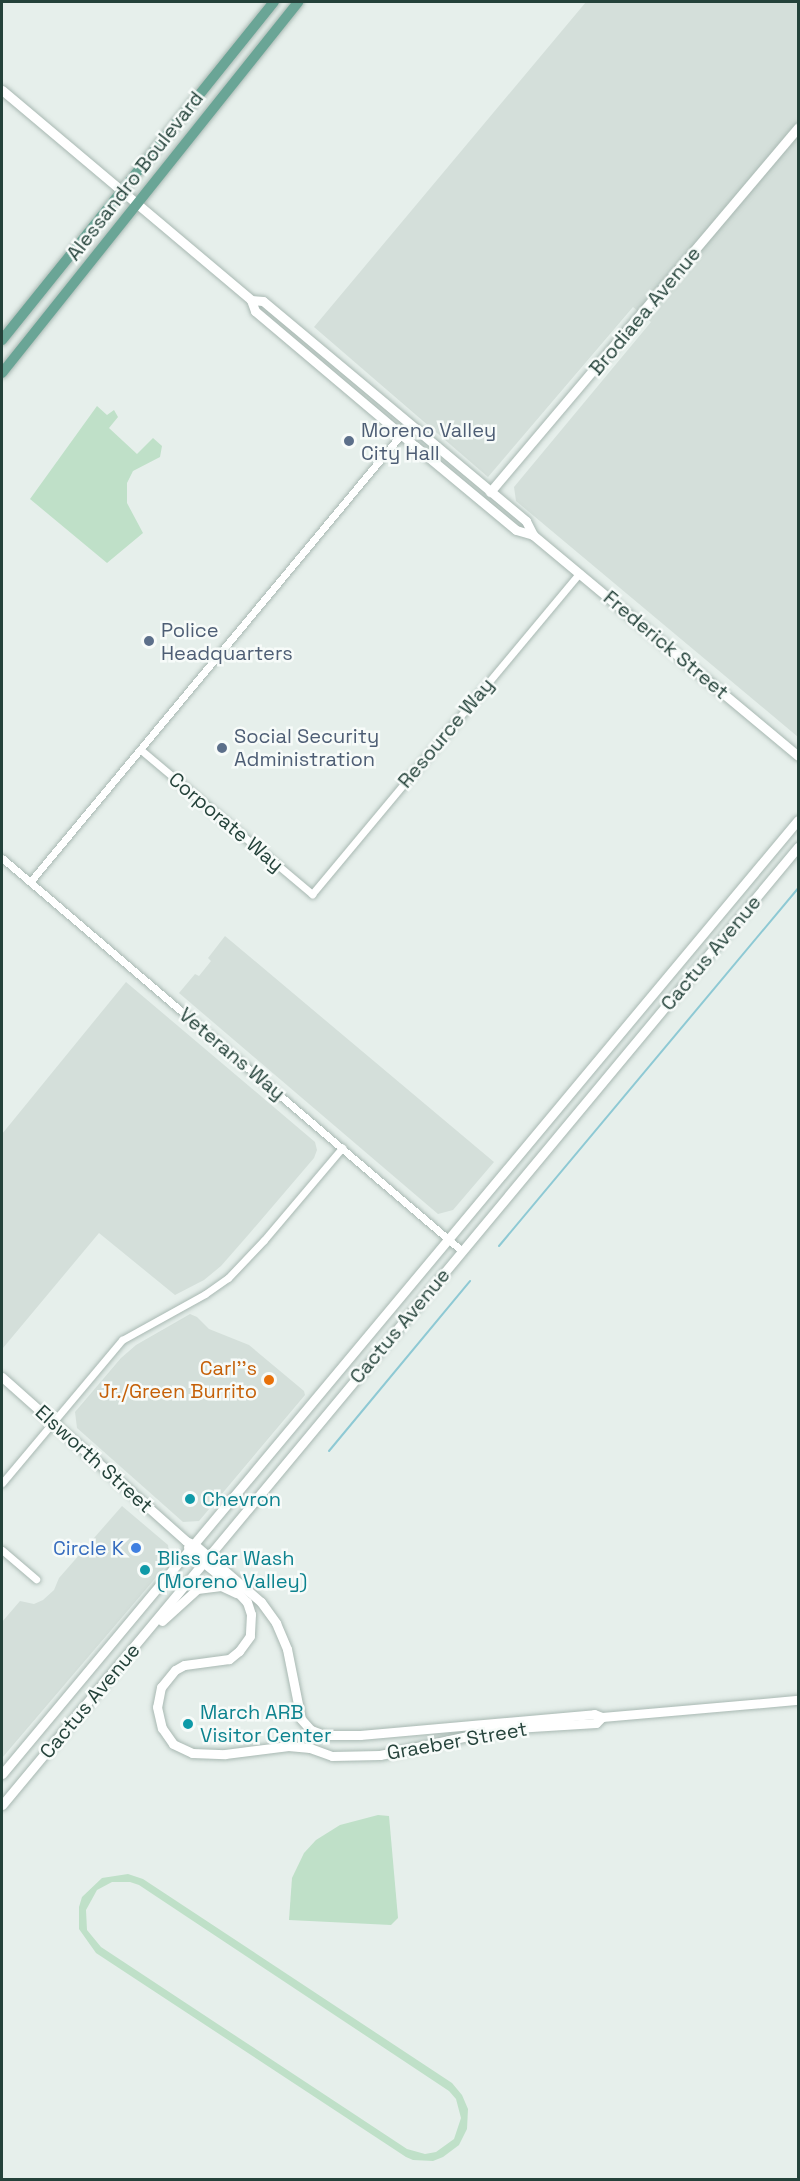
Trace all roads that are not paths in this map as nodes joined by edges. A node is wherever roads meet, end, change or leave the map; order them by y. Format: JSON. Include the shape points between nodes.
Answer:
{"nodes":[{"id":1,"x":274,"y":2,"type":"edge"},
{"id":2,"x":298,"y":2,"type":"edge"},
{"id":3,"x":2,"y":90,"type":"edge"},
{"id":4,"x":798,"y":128,"type":"edge"},
{"id":5,"x":121,"y":189,"type":"junction"},
{"id":6,"x":136,"y":202,"type":"junction"},
{"id":7,"x":251,"y":300,"type":"junction"},
{"id":8,"x":272,"y":326,"type":"junction"},
{"id":9,"x":2,"y":340,"type":"edge"},
{"id":10,"x":343,"y":368,"type":"junction"},
{"id":11,"x":2,"y":374,"type":"edge"},
{"id":12,"x":409,"y":425,"type":"junction"},
{"id":13,"x":402,"y":434,"type":"junction"},
{"id":14,"x":490,"y":492,"type":"junction"},
{"id":15,"x":534,"y":535,"type":"junction"},
{"id":16,"x":579,"y":573,"type":"junction"},
{"id":17,"x":141,"y":750,"type":"junction"},
{"id":18,"x":798,"y":756,"type":"edge"},
{"id":19,"x":798,"y":820,"type":"edge"},
{"id":20,"x":798,"y":847,"type":"edge"},
{"id":21,"x":2,"y":858,"type":"edge"},
{"id":22,"x":30,"y":882,"type":"junction"},
{"id":23,"x":312,"y":894,"type":"joint"},
{"id":24,"x":342,"y":1148,"type":"junction"},
{"id":25,"x":448,"y":1238,"type":"junction"},
{"id":26,"x":462,"y":1251,"type":"junction"},
{"id":27,"x":2,"y":1377,"type":"edge"},
{"id":28,"x":51,"y":1421,"type":"junction"},
{"id":29,"x":2,"y":1483,"type":"edge"},
{"id":30,"x":190,"y":1546,"type":"junction"},
{"id":31,"x":2,"y":1550,"type":"edge"},
{"id":32,"x":207,"y":1560,"type":"junction"},
{"id":33,"x":36,"y":1579,"type":"dead end"},
{"id":34,"x":238,"y":1594,"type":"junction"},
{"id":35,"x":147,"y":1633,"type":"junction"},
{"id":36,"x":247,"y":1641,"type":"junction"},
{"id":37,"x":242,"y":1659,"type":"dead end"},
{"id":38,"x":798,"y":1700,"type":"edge"},
{"id":39,"x":602,"y":1717,"type":"junction"},
{"id":40,"x":2,"y":1774,"type":"edge"},
{"id":41,"x":2,"y":1805,"type":"edge"}],
"edges":[{"from":1,"to":5,"type":"main road","name":"Alessandro Boulevard"},
{"from":2,"to":6,"type":"main road","name":"Alessandro Boulevard"},
{"from":3,"to":5,"type":"main road","name":"Frederick Street"},
{"from":4,"to":14,"type":"main road","name":"Brodiaea Avenue"},
{"from":5,"to":6,"type":"main road","name":"Frederick Street"},
{"from":5,"to":9,"type":"main road","name":"Alessandro Boulevard"},
{"from":6,"to":7,"type":"main road","name":"Frederick Street"},
{"from":6,"to":11,"type":"main road","name":"Alessandro Boulevard"},
{"from":7,"to":8,"type":"main road","name":"Frederick Street","via":[[255,311]]},
{"from":7,"to":10,"type":"main road","name":"Frederick Street","via":[[263,301]]},
{"from":8,"to":10,"type":"main road","via":[[281,326],[331,366]]},
{"from":8,"to":13,"type":"main road","name":"Frederick Street"},
{"from":10,"to":12,"type":"main road","name":"Frederick Street"},
{"from":12,"to":13,"type":"street"},
{"from":12,"to":14,"type":"main road","name":"Frederick Street"},
{"from":13,"to":15,"type":"main road","name":"Frederick Street","via":[[516,530]]},
{"from":13,"to":17,"type":"street"},
{"from":14,"to":15,"type":"main road","name":"Frederick Street","via":[[526,521]]},
{"from":15,"to":16,"type":"main road","name":"Frederick Street"},
{"from":16,"to":18,"type":"main road","name":"Frederick Street"},
{"from":16,"to":23,"type":"street","name":"Resource Way"},
{"from":17,"to":22,"type":"street"},
{"from":17,"to":23,"type":"street","name":"Corporate Way"},
{"from":19,"to":25,"type":"main road","name":"Cactus Avenue"},
{"from":20,"to":26,"type":"main road","name":"Cactus Avenue"},
{"from":21,"to":22,"type":"street","name":"Veterans Way"},
{"from":22,"to":24,"type":"street","name":"Veterans Way"},
{"from":24,"to":25,"type":"street","name":"Veterans Way"},
{"from":24,"to":28,"type":"street","via":[[228,1278],[122,1340]]},
{"from":25,"to":26,"type":"street","name":"Veterans Way"},
{"from":25,"to":30,"type":"main road","name":"Cactus Avenue"},
{"from":26,"to":32,"type":"main road","name":"Cactus Avenue"},
{"from":27,"to":28,"type":"main road","name":"Elsworth Street"},
{"from":28,"to":29,"type":"street"},
{"from":28,"to":30,"type":"main road","name":"Elsworth Street"},
{"from":30,"to":32,"type":"main road","name":"Elsworth Street"},
{"from":30,"to":40,"type":"main road","name":"Cactus Avenue"},
{"from":31,"to":33,"type":"street"},
{"from":32,"to":34,"type":"main road"},
{"from":32,"to":35,"type":"main road","name":"Cactus Avenue"},
{"from":32,"to":39,"type":"main road","name":"Graeber Street","via":[[254,1594],[276,1623],[291,1664],[305,1725],[319,1733],[341,1736],[594,1714]]},
{"from":34,"to":35,"type":"main road","via":[[221,1586],[197,1589]]},
{"from":34,"to":36,"type":"main road","via":[[247,1602],[251,1614]]},
{"from":35,"to":41,"type":"main road","name":"Cactus Avenue"},
{"from":36,"to":37,"type":"main road"},
{"from":36,"to":39,"type":"main road","name":"Graeber Street","via":[[229,1659],[184,1665],[167,1678],[158,1697],[158,1719],[173,1744],[192,1753],[225,1754],[288,1746],[332,1756],[380,1755],[500,1729],[596,1723]]},
{"from":38,"to":39,"type":"main road","name":"Graeber Street"}]}
